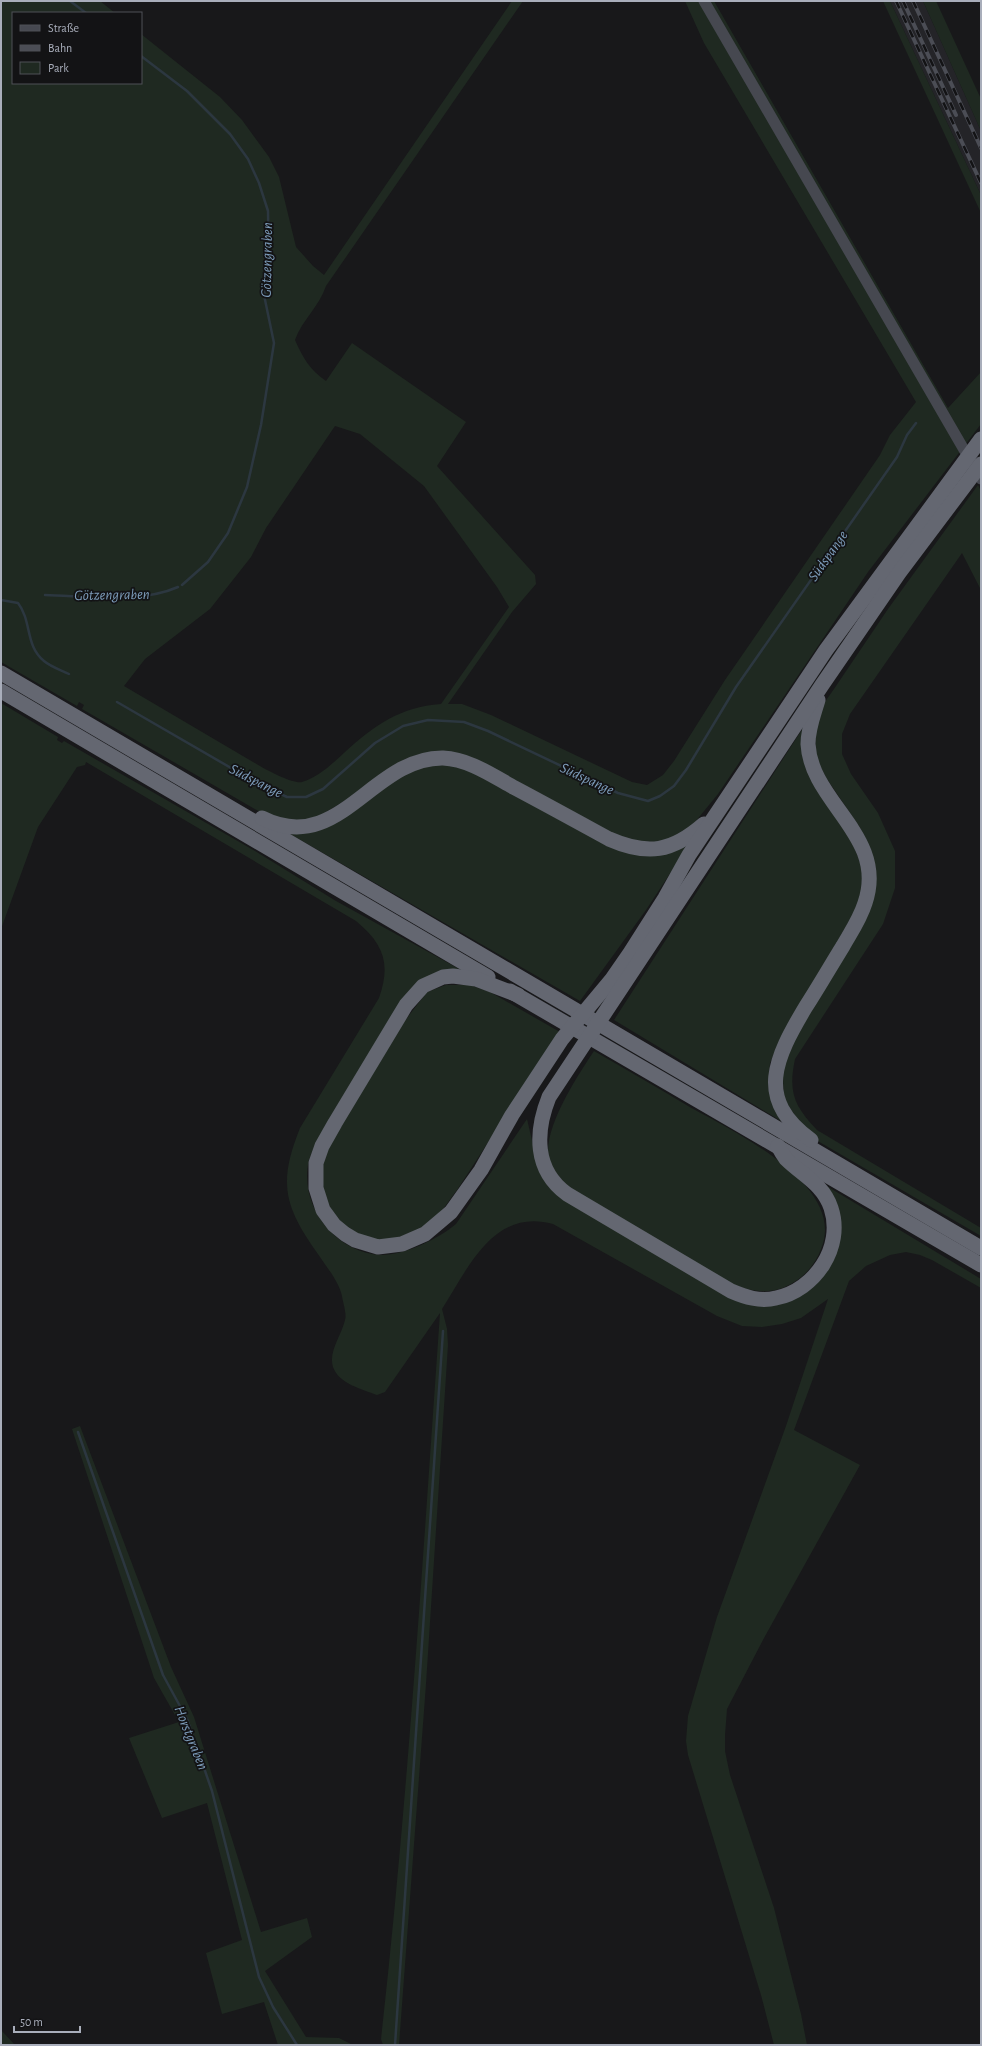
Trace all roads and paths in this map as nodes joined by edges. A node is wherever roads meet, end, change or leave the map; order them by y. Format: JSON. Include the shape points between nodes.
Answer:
{"nodes":[{"id":1,"x":704,"y":1,"type":"edge"},
{"id":2,"x":981,"y":439,"type":"edge"},
{"id":3,"x":981,"y":464,"type":"edge"},
{"id":4,"x":981,"y":479,"type":"edge"},
{"id":5,"x":1,"y":673,"type":"edge"},
{"id":6,"x":822,"y":685,"type":"junction"},
{"id":7,"x":1,"y":691,"type":"edge"},
{"id":8,"x":228,"y":806,"type":"junction"},
{"id":9,"x":717,"y":813,"type":"junction"},
{"id":10,"x":518,"y":995,"type":"junction"},
{"id":11,"x":778,"y":1146,"type":"junction"},
{"id":12,"x":839,"y":1165,"type":"junction"},
{"id":13,"x":981,"y":1248,"type":"edge"},
{"id":14,"x":981,"y":1266,"type":"edge"}],
"edges":[{"from":1,"to":4,"type":"main road"},
{"from":2,"to":9,"type":"highway","via":[[846,619]]},
{"from":3,"to":6,"type":"highway","via":[[899,573]]},
{"from":5,"to":8,"type":"highway"},
{"from":6,"to":11,"type":"highway","via":[[549,1097],[541,1119],[539,1148],[545,1169],[556,1185],[579,1202],[731,1291],[751,1298],[774,1299],[795,1292],[812,1279],[824,1263],[833,1236],[833,1218],[827,1198],[809,1176],[786,1159]]},
{"from":6,"to":12,"type":"highway","via":[[809,729],[809,752],[816,774],[863,848],[869,871],[869,884],[861,913],[784,1046],[775,1076],[779,1098],[788,1119]]},
{"from":7,"to":10,"type":"highway"},
{"from":8,"to":9,"type":"highway","via":[[250,811],[263,819],[283,825],[312,826],[342,812],[402,767],[418,761],[445,758],[474,766],[609,838],[640,849],[659,849],[679,843]]},
{"from":8,"to":12,"type":"highway"},
{"from":9,"to":10,"type":"highway","via":[[689,854],[630,953],[594,1002],[562,1039],[512,1115],[481,1170],[455,1207],[439,1224],[414,1240],[402,1244],[378,1247],[355,1240],[334,1226],[323,1210],[316,1188],[316,1163],[322,1146],[389,1032],[415,994],[433,981],[453,976],[476,979]]},
{"from":10,"to":11,"type":"highway"},
{"from":11,"to":14,"type":"highway"},
{"from":12,"to":13,"type":"highway"}]}
